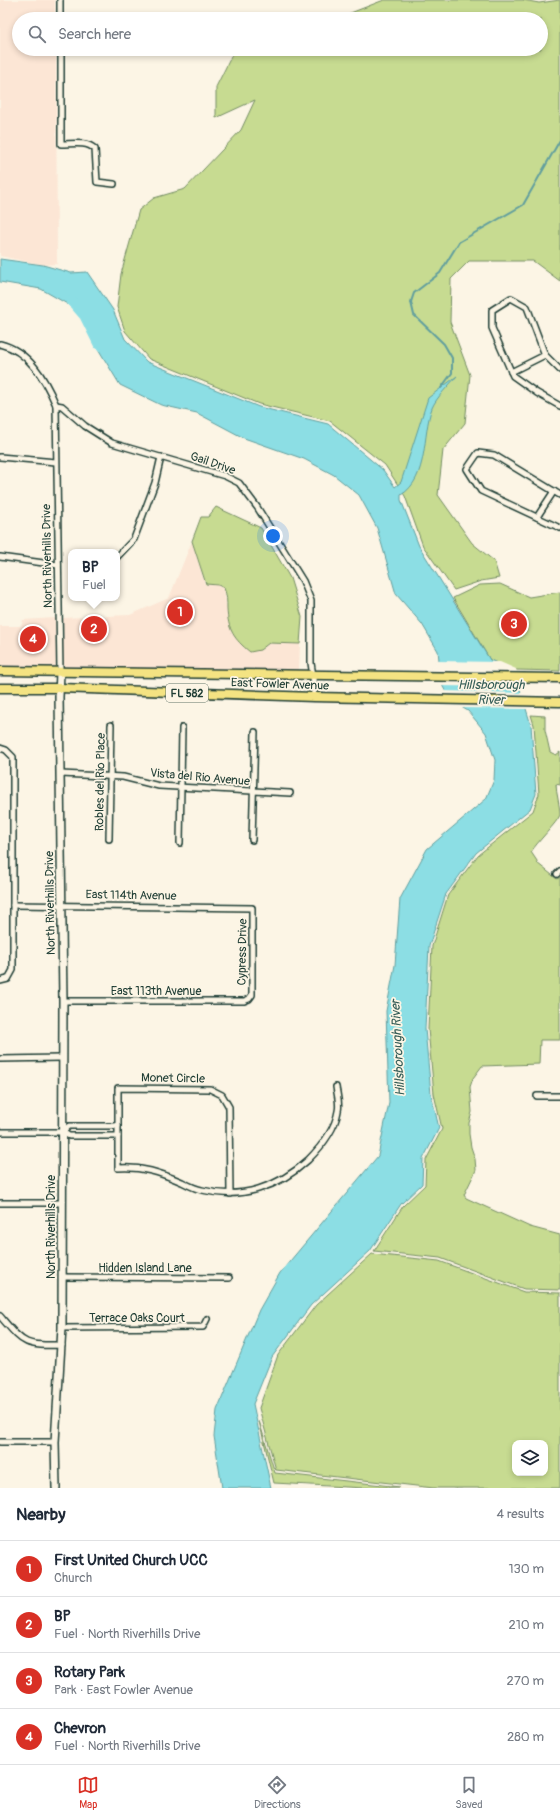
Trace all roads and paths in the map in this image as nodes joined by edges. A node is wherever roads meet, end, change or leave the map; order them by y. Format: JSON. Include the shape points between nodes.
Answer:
{"nodes":[{"id":1,"x":60,"y":0,"type":"edge"},
{"id":2,"x":60,"y":12,"type":"edge"},
{"id":3,"x":60,"y":56,"type":"edge"},
{"id":4,"x":114,"y":184,"type":"dead end"},
{"id":5,"x":0,"y":344,"type":"edge"},
{"id":6,"x":545,"y":355,"type":"junction"},
{"id":7,"x":560,"y":370,"type":"edge"},
{"id":8,"x":511,"y":372,"type":"junction"},
{"id":9,"x":56,"y":404,"type":"junction"},
{"id":10,"x":560,"y":406,"type":"edge"},
{"id":11,"x":0,"y":457,"type":"edge"},
{"id":12,"x":161,"y":458,"type":"junction"},
{"id":13,"x":56,"y":462,"type":"junction"},
{"id":14,"x":554,"y":491,"type":"junction"},
{"id":15,"x":560,"y":495,"type":"edge"},
{"id":16,"x":537,"y":517,"type":"junction"},
{"id":17,"x":560,"y":528,"type":"edge"},
{"id":18,"x":120,"y":554,"type":"edge"},
{"id":19,"x":0,"y":558,"type":"edge"},
{"id":20,"x":58,"y":564,"type":"junction"},
{"id":21,"x":0,"y":671,"type":"edge"},
{"id":22,"x":60,"y":672,"type":"junction"},
{"id":23,"x":313,"y":676,"type":"junction"},
{"id":24,"x":560,"y":678,"type":"edge"},
{"id":25,"x":0,"y":688,"type":"edge"},
{"id":26,"x":60,"y":688,"type":"junction"},
{"id":27,"x":314,"y":698,"type":"junction"},
{"id":28,"x":560,"y":702,"type":"edge"},
{"id":29,"x":111,"y":725,"type":"dead end"},
{"id":30,"x":182,"y":728,"type":"dead end"},
{"id":31,"x":255,"y":732,"type":"dead end"},
{"id":32,"x":0,"y":748,"type":"edge"},
{"id":33,"x":61,"y":774,"type":"junction"},
{"id":34,"x":110,"y":775,"type":"junction"},
{"id":35,"x":181,"y":788,"type":"junction"},
{"id":36,"x":253,"y":792,"type":"junction"},
{"id":37,"x":290,"y":793,"type":"dead end"},
{"id":38,"x":110,"y":839,"type":"dead end"},
{"id":39,"x":252,"y":840,"type":"dead end"},
{"id":40,"x":180,"y":843,"type":"dead end"},
{"id":41,"x":13,"y":905,"type":"junction"},
{"id":42,"x":61,"y":905,"type":"junction"},
{"id":43,"x":249,"y":907,"type":"joint"},
{"id":44,"x":0,"y":981,"type":"edge"},
{"id":45,"x":249,"y":999,"type":"joint"},
{"id":46,"x":63,"y":1001,"type":"junction"},
{"id":47,"x":62,"y":1058,"type":"junction"},
{"id":48,"x":0,"y":1059,"type":"edge"},
{"id":49,"x":336,"y":1087,"type":"dead end"},
{"id":50,"x":537,"y":1096,"type":"dead end"},
{"id":51,"x":560,"y":1096,"type":"edge"},
{"id":52,"x":118,"y":1126,"type":"junction"},
{"id":53,"x":0,"y":1132,"type":"edge"},
{"id":54,"x":62,"y":1132,"type":"junction"},
{"id":55,"x":118,"y":1136,"type":"junction"},
{"id":56,"x":230,"y":1194,"type":"junction"},
{"id":57,"x":0,"y":1202,"type":"edge"},
{"id":58,"x":62,"y":1203,"type":"junction"},
{"id":59,"x":62,"y":1278,"type":"junction"},
{"id":60,"x":229,"y":1278,"type":"dead end"},
{"id":61,"x":0,"y":1316,"type":"edge"},
{"id":62,"x":207,"y":1319,"type":"dead end"},
{"id":63,"x":62,"y":1328,"type":"junction"},
{"id":64,"x":62,"y":1345,"type":"junction"},
{"id":65,"x":0,"y":1442,"type":"edge"},
{"id":66,"x":55,"y":1442,"type":"junction"},
{"id":67,"x":56,"y":1488,"type":"edge"}],
"edges":[{"from":1,"to":2,"type":"street"},
{"from":3,"to":4,"type":"street","via":[[61,144],[86,144],[95,149],[96,182]]},
{"from":5,"to":9,"type":"street","name":"North Riverhills Drive","via":[[12,347],[29,361],[46,382]]},
{"from":6,"to":7,"type":"street"},
{"from":6,"to":8,"type":"street"},
{"from":6,"to":8,"type":"street","via":[[527,307],[511,298],[492,310],[492,328]]},
{"from":8,"to":10,"type":"street","via":[[537,393]]},
{"from":9,"to":12,"type":"street","name":"Gail Drive","via":[[112,443]]},
{"from":9,"to":13,"type":"street","name":"North Riverhills Drive"},
{"from":11,"to":13,"type":"street"},
{"from":12,"to":18,"type":"street","via":[[134,539]]},
{"from":12,"to":23,"type":"street","name":"Gail Drive","via":[[225,476],[240,483],[257,507],[301,576],[311,601]]},
{"from":13,"to":20,"type":"street","name":"North Riverhills Drive"},
{"from":14,"to":15,"type":"street"},
{"from":14,"to":16,"type":"street"},
{"from":14,"to":16,"type":"street","via":[[494,455],[478,453],[467,469],[481,491]]},
{"from":16,"to":17,"type":"street"},
{"from":19,"to":20,"type":"street"},
{"from":20,"to":22,"type":"street","name":"North Riverhills Drive"},
{"from":21,"to":22,"type":"main road","name":"East Fowler Avenue","number":"FL 582"},
{"from":22,"to":23,"type":"main road","name":"East Fowler Avenue","number":"FL 582"},
{"from":22,"to":26,"type":"street","name":"North Riverhills Drive"},
{"from":23,"to":24,"type":"main road","name":"East Fowler Avenue","number":"FL 582"},
{"from":23,"to":27,"type":"street","name":"Gail Drive"},
{"from":25,"to":26,"type":"main road","name":"East Fowler Avenue","number":"FL 582"},
{"from":26,"to":27,"type":"main road","name":"East Fowler Avenue","number":"FL 582"},
{"from":26,"to":33,"type":"street","name":"North Riverhills Drive"},
{"from":27,"to":28,"type":"main road","name":"East Fowler Avenue","number":"FL 582"},
{"from":29,"to":34,"type":"street","name":"Robles del Rio Place"},
{"from":30,"to":35,"type":"street"},
{"from":31,"to":36,"type":"street"},
{"from":32,"to":41,"type":"street","via":[[13,757]]},
{"from":33,"to":34,"type":"street","name":"Vista del Rio Avenue"},
{"from":33,"to":42,"type":"street","name":"North Riverhills Drive"},
{"from":34,"to":35,"type":"street","name":"Vista del Rio Avenue"},
{"from":34,"to":38,"type":"street","name":"Robles del Rio Place"},
{"from":35,"to":36,"type":"street","name":"Vista del Rio Avenue"},
{"from":35,"to":40,"type":"street"},
{"from":36,"to":37,"type":"street","name":"Vista del Rio Avenue"},
{"from":36,"to":39,"type":"street"},
{"from":41,"to":42,"type":"street","name":"East 114th Avenue"},
{"from":41,"to":44,"type":"street","via":[[13,970],[8,979]]},
{"from":42,"to":43,"type":"street","name":"East 114th Avenue"},
{"from":42,"to":46,"type":"street","name":"North Riverhills Drive"},
{"from":43,"to":45,"type":"street","name":"Cypress Drive","via":[[252,908],[252,995]]},
{"from":45,"to":46,"type":"street","name":"East 113th Avenue"},
{"from":46,"to":47,"type":"street","name":"North Riverhills Drive"},
{"from":47,"to":48,"type":"street"},
{"from":47,"to":54,"type":"street","name":"North Riverhills Drive"},
{"from":49,"to":56,"type":"street","via":[[338,1110],[330,1131],[318,1151],[286,1177],[252,1192]]},
{"from":50,"to":51,"type":"street"},
{"from":52,"to":54,"type":"street","via":[[69,1126]]},
{"from":52,"to":55,"type":"street","name":"Monet Circle"},
{"from":52,"to":56,"type":"street","name":"Monet Circle","via":[[118,1088],[210,1088],[222,1095],[230,1107]]},
{"from":53,"to":54,"type":"street"},
{"from":54,"to":55,"type":"street","via":[[69,1136]]},
{"from":54,"to":58,"type":"street","name":"North Riverhills Drive"},
{"from":55,"to":56,"type":"street","name":"Monet Circle","via":[[118,1168],[142,1168],[202,1190]]},
{"from":57,"to":58,"type":"street"},
{"from":58,"to":59,"type":"street","name":"North Riverhills Drive"},
{"from":59,"to":60,"type":"street","name":"Hidden Island Lane"},
{"from":59,"to":63,"type":"street","name":"North Riverhills Drive"},
{"from":61,"to":64,"type":"street","via":[[20,1340],[28,1344]]},
{"from":62,"to":63,"type":"street","name":"Terrace Oaks Court","via":[[204,1327]]},
{"from":63,"to":64,"type":"street","name":"North Riverhills Drive"},
{"from":64,"to":66,"type":"street","name":"North Riverhills Drive"},
{"from":65,"to":66,"type":"street"},
{"from":66,"to":67,"type":"street","name":"North Riverhills Drive"}]}
